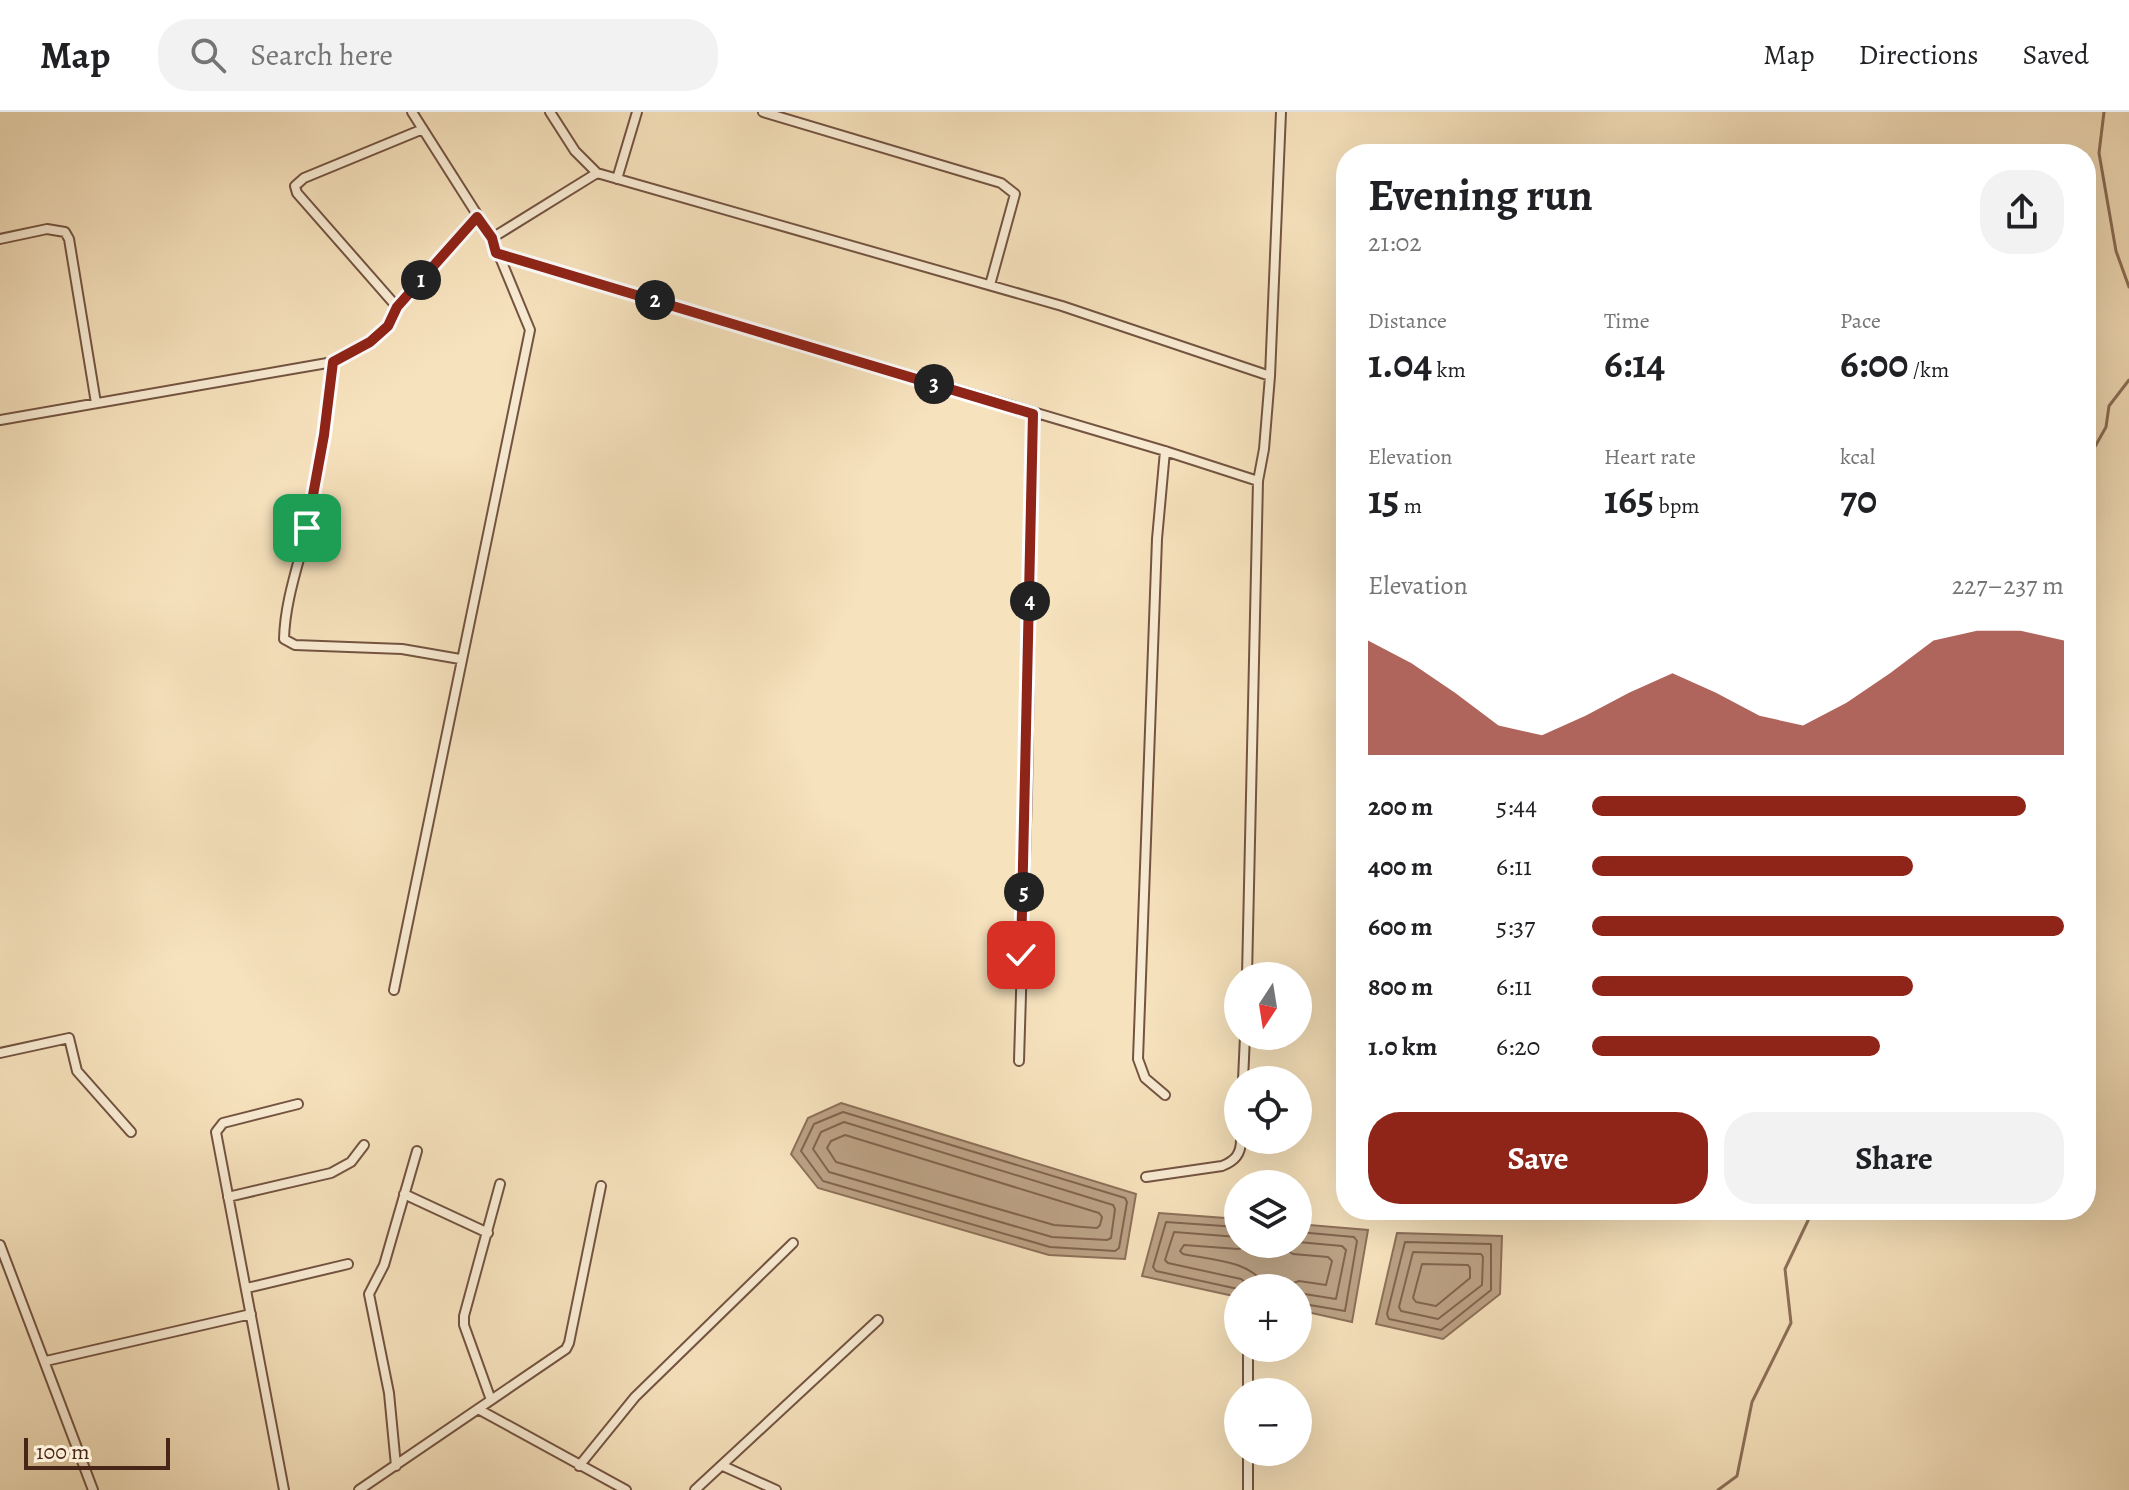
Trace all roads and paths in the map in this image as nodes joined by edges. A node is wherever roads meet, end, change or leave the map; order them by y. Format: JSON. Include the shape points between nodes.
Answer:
{"nodes":[{"id":1,"x":412,"y":112,"type":"edge"},
{"id":2,"x":550,"y":112,"type":"edge"},
{"id":3,"x":637,"y":112,"type":"edge"},
{"id":4,"x":763,"y":112,"type":"edge"},
{"id":5,"x":1281,"y":112,"type":"edge"},
{"id":6,"x":423,"y":129,"type":"junction"},
{"id":7,"x":597,"y":173,"type":"junction"},
{"id":8,"x":617,"y":179,"type":"junction"},
{"id":9,"x":477,"y":217,"type":"junction"},
{"id":10,"x":492,"y":238,"type":"junction"},
{"id":11,"x":0,"y":239,"type":"edge"},
{"id":12,"x":496,"y":253,"type":"junction"},
{"id":13,"x":990,"y":285,"type":"junction"},
{"id":14,"x":397,"y":307,"type":"junction"},
{"id":15,"x":333,"y":362,"type":"junction"},
{"id":16,"x":1270,"y":376,"type":"junction"},
{"id":17,"x":96,"y":403,"type":"junction"},
{"id":18,"x":1033,"y":414,"type":"junction"},
{"id":19,"x":0,"y":420,"type":"edge"},
{"id":20,"x":1165,"y":451,"type":"junction"},
{"id":21,"x":1258,"y":481,"type":"junction"},
{"id":22,"x":460,"y":659,"type":"junction"},
{"id":23,"x":1247,"y":962,"type":"edge"},
{"id":24,"x":394,"y":990,"type":"dead end"},
{"id":25,"x":0,"y":1053,"type":"edge"},
{"id":26,"x":1019,"y":1061,"type":"dead end"},
{"id":27,"x":1165,"y":1095,"type":"dead end"},
{"id":28,"x":298,"y":1104,"type":"dead end"},
{"id":29,"x":131,"y":1132,"type":"dead end"},
{"id":30,"x":364,"y":1145,"type":"dead end"},
{"id":31,"x":417,"y":1151,"type":"dead end"},
{"id":32,"x":1238,"y":1154,"type":"edge"},
{"id":33,"x":1146,"y":1177,"type":"dead end"},
{"id":34,"x":500,"y":1184,"type":"dead end"},
{"id":35,"x":601,"y":1186,"type":"dead end"},
{"id":36,"x":404,"y":1194,"type":"junction"},
{"id":37,"x":228,"y":1197,"type":"junction"},
{"id":38,"x":488,"y":1233,"type":"junction"},
{"id":39,"x":793,"y":1243,"type":"dead end"},
{"id":40,"x":0,"y":1245,"type":"edge"},
{"id":41,"x":348,"y":1264,"type":"dead end"},
{"id":42,"x":247,"y":1288,"type":"junction"},
{"id":43,"x":251,"y":1314,"type":"junction"},
{"id":44,"x":878,"y":1320,"type":"dead end"},
{"id":45,"x":46,"y":1361,"type":"junction"},
{"id":46,"x":491,"y":1400,"type":"junction"},
{"id":47,"x":478,"y":1409,"type":"junction"},
{"id":48,"x":396,"y":1466,"type":"junction"},
{"id":49,"x":579,"y":1466,"type":"junction"},
{"id":50,"x":723,"y":1466,"type":"junction"},
{"id":51,"x":1248,"y":1466,"type":"edge"},
{"id":52,"x":93,"y":1490,"type":"edge"},
{"id":53,"x":284,"y":1490,"type":"edge"},
{"id":54,"x":359,"y":1490,"type":"edge"},
{"id":55,"x":626,"y":1490,"type":"edge"},
{"id":56,"x":695,"y":1490,"type":"edge"},
{"id":57,"x":776,"y":1490,"type":"edge"},
{"id":58,"x":1248,"y":1490,"type":"edge"}],
"edges":[{"from":1,"to":6,"type":"street"},
{"from":2,"to":7,"type":"street"},
{"from":3,"to":8,"type":"street"},
{"from":4,"to":13,"type":"street","via":[[1001,183],[1015,194]]},
{"from":5,"to":16,"type":"street"},
{"from":6,"to":9,"type":"street"},
{"from":6,"to":14,"type":"street","via":[[295,186]]},
{"from":7,"to":8,"type":"street"},
{"from":7,"to":10,"type":"street"},
{"from":8,"to":13,"type":"street"},
{"from":9,"to":10,"type":"street"},
{"from":9,"to":14,"type":"street"},
{"from":10,"to":12,"type":"street"},
{"from":11,"to":17,"type":"street","via":[[47,229],[65,232]]},
{"from":12,"to":18,"type":"street"},
{"from":12,"to":22,"type":"street","via":[[530,330]]},
{"from":13,"to":16,"type":"street"},
{"from":14,"to":15,"type":"street","via":[[379,334]]},
{"from":15,"to":17,"type":"street"},
{"from":15,"to":22,"type":"street","via":[[307,528],[284,615],[284,639],[295,645],[402,649]]},
{"from":16,"to":21,"type":"street"},
{"from":17,"to":19,"type":"street"},
{"from":18,"to":20,"type":"street"},
{"from":18,"to":26,"type":"street"},
{"from":20,"to":21,"type":"street"},
{"from":20,"to":27,"type":"street","via":[[1157,539],[1138,1059],[1145,1078]]},
{"from":21,"to":23,"type":"street"},
{"from":22,"to":24,"type":"street"},
{"from":25,"to":29,"type":"street","via":[[69,1038],[77,1071]]},
{"from":28,"to":37,"type":"street","via":[[218,1127]]},
{"from":30,"to":37,"type":"street","via":[[351,1162],[331,1173]]},
{"from":31,"to":36,"type":"street"},
{"from":32,"to":33,"type":"street","via":[[1222,1166]]},
{"from":34,"to":38,"type":"street"},
{"from":35,"to":46,"type":"street","via":[[566,1349]]},
{"from":36,"to":38,"type":"street"},
{"from":36,"to":48,"type":"street","via":[[384,1265],[369,1294],[389,1393]]},
{"from":37,"to":42,"type":"street"},
{"from":38,"to":46,"type":"street","via":[[464,1325]]},
{"from":39,"to":49,"type":"street","via":[[635,1397]]},
{"from":40,"to":45,"type":"street"},
{"from":41,"to":42,"type":"street"},
{"from":42,"to":43,"type":"street"},
{"from":43,"to":45,"type":"street"},
{"from":43,"to":53,"type":"street"},
{"from":44,"to":50,"type":"street"},
{"from":45,"to":52,"type":"street"},
{"from":46,"to":47,"type":"street"},
{"from":47,"to":48,"type":"street"},
{"from":47,"to":49,"type":"street"},
{"from":48,"to":54,"type":"street"},
{"from":49,"to":55,"type":"street"},
{"from":50,"to":56,"type":"street"},
{"from":50,"to":57,"type":"street"},
{"from":51,"to":58,"type":"street"}]}
